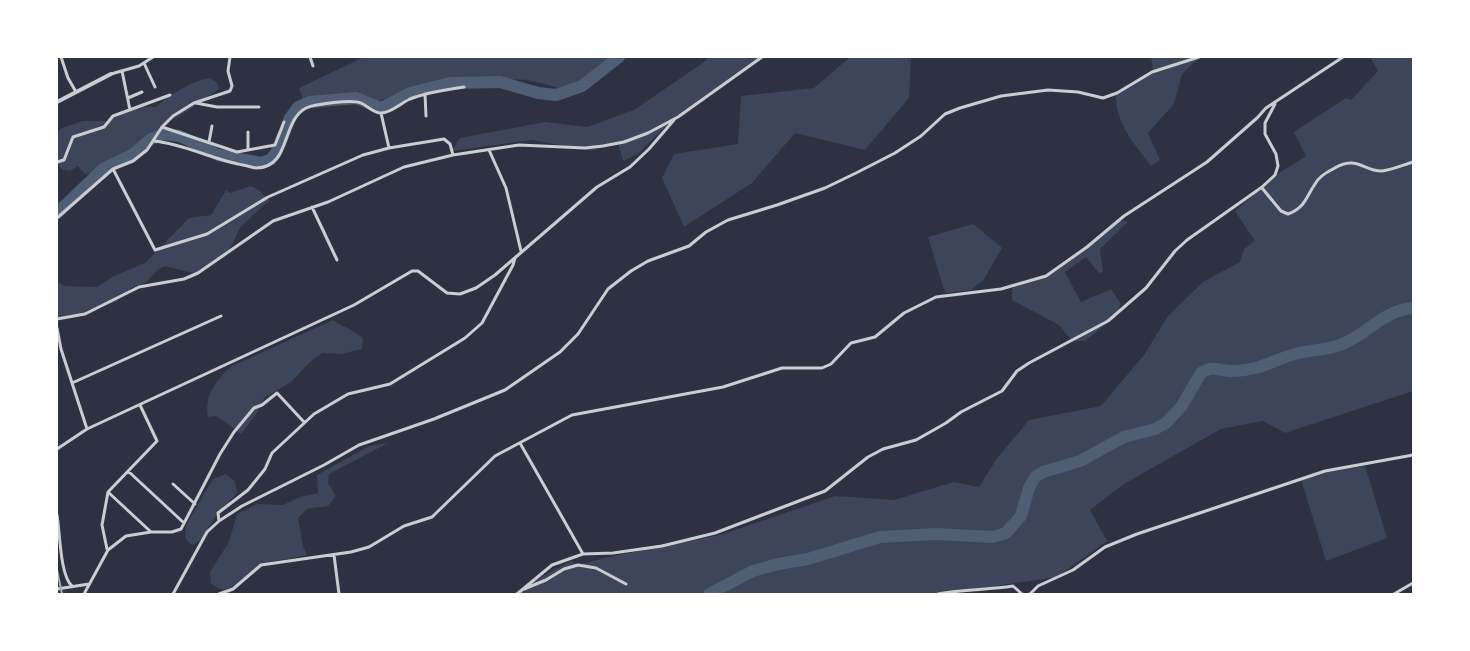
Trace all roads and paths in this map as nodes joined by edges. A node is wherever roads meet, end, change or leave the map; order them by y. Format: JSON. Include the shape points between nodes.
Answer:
{"nodes":[{"id":1,"x":61,"y":57,"type":"edge"},
{"id":2,"x":153,"y":57,"type":"edge"},
{"id":3,"x":230,"y":57,"type":"edge"},
{"id":4,"x":310,"y":57,"type":"edge"},
{"id":5,"x":762,"y":57,"type":"edge"},
{"id":6,"x":1199,"y":57,"type":"edge"},
{"id":7,"x":1343,"y":57,"type":"edge"},
{"id":8,"x":144,"y":63,"type":"junction"},
{"id":9,"x":313,"y":66,"type":"dead end"},
{"id":10,"x":122,"y":71,"type":"junction"},
{"id":11,"x":111,"y":74,"type":"joint"},
{"id":12,"x":155,"y":87,"type":"dead end"},
{"id":13,"x":464,"y":87,"type":"dead end"},
{"id":14,"x":75,"y":92,"type":"junction"},
{"id":15,"x":142,"y":92,"type":"dead end"},
{"id":16,"x":425,"y":94,"type":"junction"},
{"id":17,"x":170,"y":95,"type":"dead end"},
{"id":18,"x":128,"y":98,"type":"junction"},
{"id":19,"x":57,"y":102,"type":"edge"},
{"id":20,"x":1276,"y":102,"type":"junction"},
{"id":21,"x":194,"y":103,"type":"junction"},
{"id":22,"x":259,"y":107,"type":"dead end"},
{"id":23,"x":130,"y":110,"type":"junction"},
{"id":24,"x":381,"y":113,"type":"junction"},
{"id":25,"x":426,"y":116,"type":"dead end"},
{"id":26,"x":678,"y":117,"type":"junction"},
{"id":27,"x":284,"y":122,"type":"dead end"},
{"id":28,"x":212,"y":126,"type":"dead end"},
{"id":29,"x":162,"y":127,"type":"junction"},
{"id":30,"x":248,"y":132,"type":"dead end"},
{"id":31,"x":154,"y":141,"type":"junction"},
{"id":32,"x":209,"y":143,"type":"junction"},
{"id":33,"x":389,"y":148,"type":"junction"},
{"id":34,"x":248,"y":150,"type":"junction"},
{"id":35,"x":489,"y":150,"type":"junction"},
{"id":36,"x":453,"y":155,"type":"junction"},
{"id":37,"x":57,"y":162,"type":"edge"},
{"id":38,"x":1413,"y":162,"type":"edge"},
{"id":39,"x":113,"y":169,"type":"junction"},
{"id":40,"x":1262,"y":187,"type":"junction"},
{"id":41,"x":312,"y":207,"type":"junction"},
{"id":42,"x":57,"y":218,"type":"edge"},
{"id":43,"x":521,"y":251,"type":"junction"},
{"id":44,"x":515,"y":256,"type":"junction"},
{"id":45,"x":337,"y":260,"type":"dead end"},
{"id":46,"x":221,"y":316,"type":"dead end"},
{"id":47,"x":57,"y":319,"type":"edge"},
{"id":48,"x":57,"y":328,"type":"edge"},
{"id":49,"x":72,"y":383,"type":"junction"},
{"id":50,"x":140,"y":405,"type":"junction"},
{"id":51,"x":304,"y":422,"type":"junction"},
{"id":52,"x":87,"y":429,"type":"junction"},
{"id":53,"x":520,"y":443,"type":"junction"},
{"id":54,"x":57,"y":450,"type":"edge"},
{"id":55,"x":1413,"y":455,"type":"edge"},
{"id":56,"x":128,"y":471,"type":"junction"},
{"id":57,"x":173,"y":484,"type":"dead end"},
{"id":58,"x":108,"y":492,"type":"junction"},
{"id":59,"x":195,"y":504,"type":"junction"},
{"id":60,"x":57,"y":515,"type":"edge"},
{"id":61,"x":219,"y":521,"type":"junction"},
{"id":62,"x":184,"y":523,"type":"junction"},
{"id":63,"x":151,"y":532,"type":"junction"},
{"id":64,"x":108,"y":550,"type":"junction"},
{"id":65,"x":583,"y":554,"type":"junction"},
{"id":66,"x":334,"y":555,"type":"junction"},
{"id":67,"x":1413,"y":583,"type":"edge"},
{"id":68,"x":89,"y":584,"type":"junction"},
{"id":69,"x":626,"y":584,"type":"dead end"},
{"id":70,"x":72,"y":586,"type":"junction"},
{"id":71,"x":57,"y":589,"type":"edge"},
{"id":72,"x":518,"y":593,"type":"edge"},
{"id":73,"x":84,"y":594,"type":"edge"},
{"id":74,"x":173,"y":594,"type":"edge"},
{"id":75,"x":219,"y":594,"type":"edge"},
{"id":76,"x":339,"y":594,"type":"edge"},
{"id":77,"x":938,"y":594,"type":"edge"},
{"id":78,"x":1022,"y":594,"type":"edge"},
{"id":79,"x":1030,"y":594,"type":"edge"},
{"id":80,"x":1394,"y":594,"type":"edge"}],
"edges":[{"from":1,"to":14,"type":"street"},
{"from":2,"to":8,"type":"street"},
{"from":3,"to":21,"type":"street","via":[[230,91]]},
{"from":4,"to":9,"type":"street"},
{"from":5,"to":26,"type":"street"},
{"from":6,"to":61,"type":"street","via":[[1152,72],[1103,98],[1048,90],[1001,96],[945,114],[912,141],[856,173],[728,220],[689,246],[631,271],[608,289],[578,334],[560,352],[505,390],[359,445]]},
{"from":7,"to":20,"type":"street"},
{"from":8,"to":10,"type":"street"},
{"from":8,"to":12,"type":"street"},
{"from":10,"to":11,"type":"street"},
{"from":10,"to":18,"type":"street"},
{"from":11,"to":14,"type":"street"},
{"from":13,"to":16,"type":"street"},
{"from":14,"to":19,"type":"street"},
{"from":15,"to":18,"type":"street"},
{"from":16,"to":24,"type":"street"},
{"from":16,"to":25,"type":"street"},
{"from":17,"to":23,"type":"street"},
{"from":18,"to":23,"type":"street"},
{"from":20,"to":40,"type":"street","via":[[1265,123],[1265,134],[1278,166],[1275,175]]},
{"from":20,"to":53,"type":"street","via":[[1208,162],[1125,216],[1046,276],[1000,289],[936,297],[904,313],[875,337],[851,343],[822,368],[783,368],[723,387],[572,415]]},
{"from":21,"to":22,"type":"street"},
{"from":21,"to":29,"type":"street"},
{"from":23,"to":37,"type":"street","via":[[113,116],[104,127],[73,137],[64,160]]},
{"from":24,"to":31,"type":"street","via":[[359,102],[304,109],[293,120],[274,163],[256,168]]},
{"from":24,"to":33,"type":"street"},
{"from":26,"to":35,"type":"street","via":[[648,133],[603,146],[519,145]]},
{"from":26,"to":43,"type":"street","via":[[630,167],[597,187]]},
{"from":27,"to":34,"type":"street","via":[[275,144]]},
{"from":28,"to":32,"type":"street"},
{"from":29,"to":31,"type":"street"},
{"from":29,"to":32,"type":"street"},
{"from":30,"to":34,"type":"street"},
{"from":31,"to":39,"type":"street","via":[[133,161]]},
{"from":32,"to":34,"type":"street","via":[[237,152]]},
{"from":33,"to":36,"type":"street","via":[[444,139]]},
{"from":33,"to":39,"type":"street","via":[[363,155],[268,197],[207,234],[155,250]]},
{"from":35,"to":36,"type":"street"},
{"from":35,"to":43,"type":"street","via":[[507,188]]},
{"from":36,"to":41,"type":"street","via":[[404,167]]},
{"from":38,"to":40,"type":"street","via":[[1382,171],[1344,164],[1316,182],[1305,204],[1288,214]]},
{"from":39,"to":42,"type":"street"},
{"from":40,"to":65,"type":"street","via":[[1187,240],[1146,288],[1108,321],[1029,363],[1002,390],[946,423],[916,440],[868,457],[825,491],[715,533],[652,548]]},
{"from":41,"to":45,"type":"street"},
{"from":41,"to":47,"type":"street","via":[[273,221],[198,273],[139,287],[85,314]]},
{"from":43,"to":44,"type":"street"},
{"from":44,"to":50,"type":"street","via":[[476,288],[460,294],[447,293],[418,271],[411,272],[354,305]]},
{"from":44,"to":51,"type":"street","via":[[482,323],[465,338],[390,384],[348,394]]},
{"from":46,"to":49,"type":"street"},
{"from":48,"to":49,"type":"street"},
{"from":49,"to":52,"type":"street"},
{"from":50,"to":52,"type":"street"},
{"from":50,"to":56,"type":"street","via":[[157,441]]},
{"from":51,"to":59,"type":"street","via":[[277,393],[254,408],[220,454]]},
{"from":51,"to":61,"type":"street","via":[[272,453],[248,490],[218,513]]},
{"from":52,"to":54,"type":"street"},
{"from":53,"to":65,"type":"street"},
{"from":53,"to":66,"type":"street","via":[[495,456],[432,517],[404,526],[369,547]]},
{"from":55,"to":79,"type":"street","via":[[1298,478],[1137,534],[1105,547]]},
{"from":56,"to":58,"type":"street"},
{"from":56,"to":62,"type":"street"},
{"from":57,"to":59,"type":"street"},
{"from":58,"to":63,"type":"street"},
{"from":58,"to":64,"type":"street","via":[[102,525]]},
{"from":59,"to":62,"type":"street"},
{"from":60,"to":70,"type":"street","via":[[63,573]]},
{"from":61,"to":74,"type":"street","via":[[207,532]]},
{"from":62,"to":63,"type":"street","via":[[182,529]]},
{"from":63,"to":64,"type":"street","via":[[126,536]]},
{"from":64,"to":68,"type":"street"},
{"from":65,"to":72,"type":"street","via":[[552,565]]},
{"from":66,"to":75,"type":"street","via":[[261,565],[233,589]]},
{"from":66,"to":76,"type":"street"},
{"from":67,"to":80,"type":"street"},
{"from":68,"to":70,"type":"street"},
{"from":68,"to":73,"type":"street"},
{"from":69,"to":72,"type":"street","via":[[596,568],[578,565]]},
{"from":70,"to":71,"type":"street"},
{"from":77,"to":78,"type":"street","via":[[1013,586]]}]}
